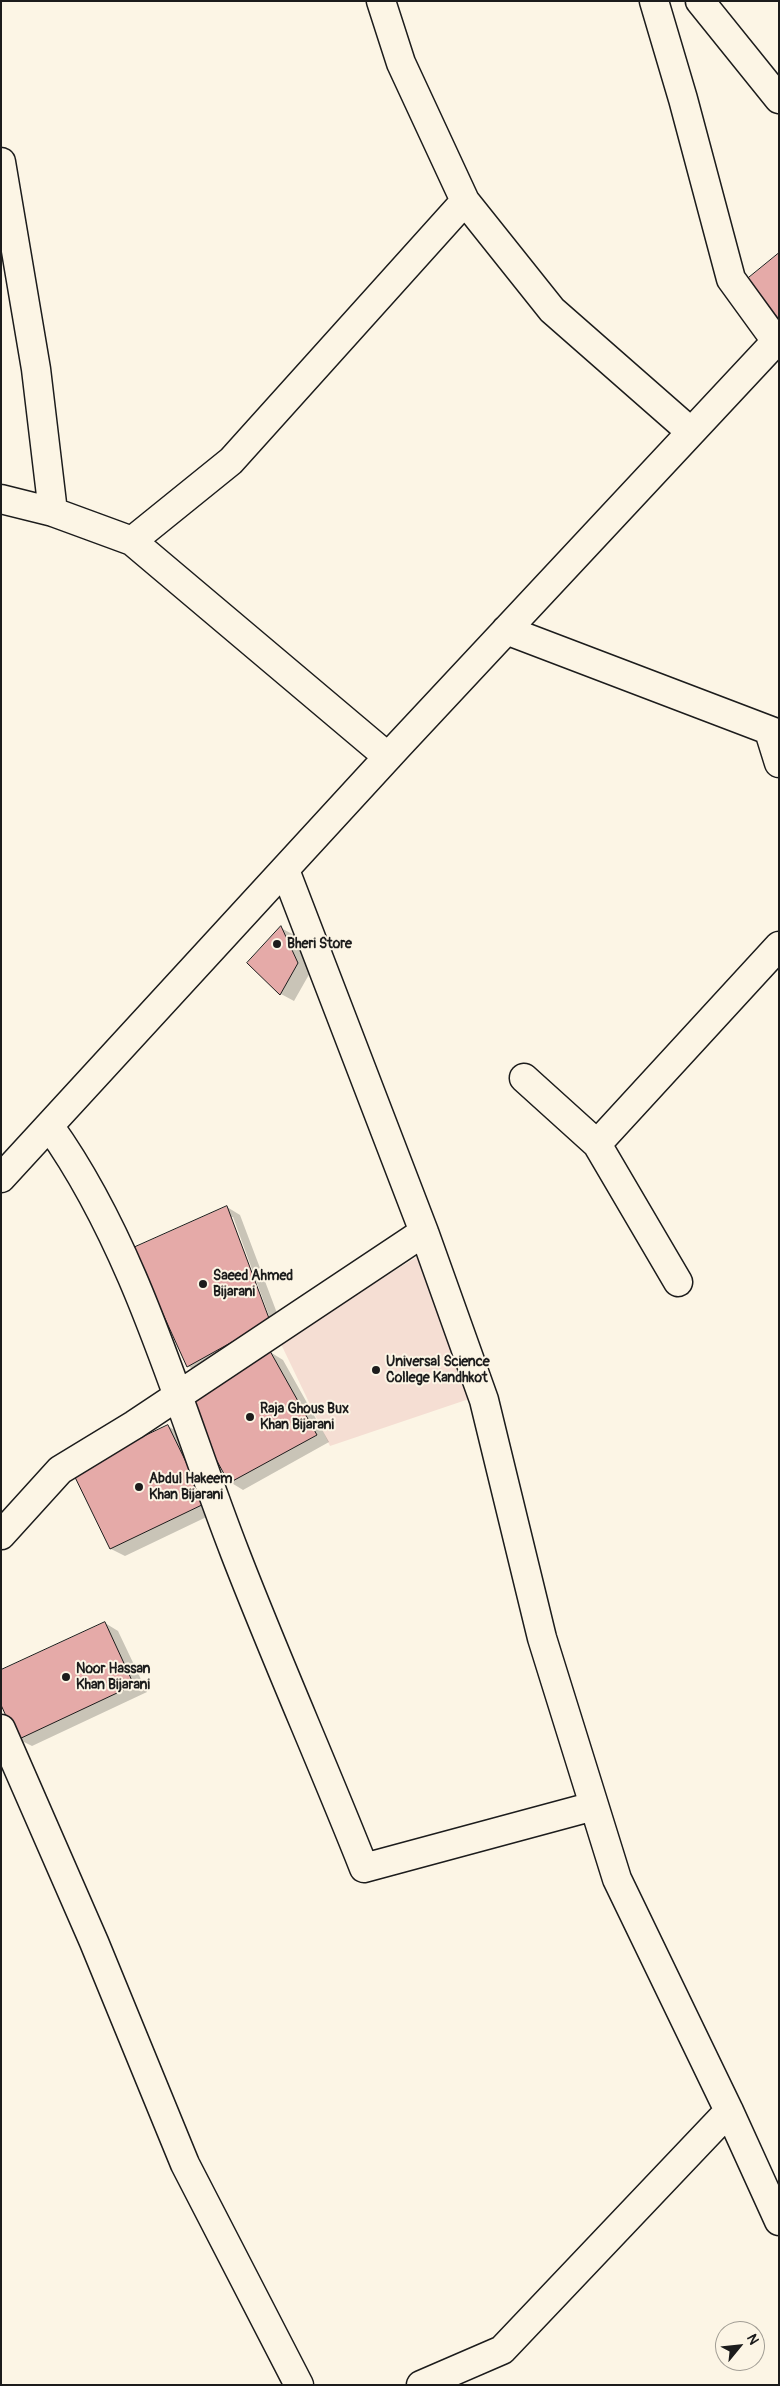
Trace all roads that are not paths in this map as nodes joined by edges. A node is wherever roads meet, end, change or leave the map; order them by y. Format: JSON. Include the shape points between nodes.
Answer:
{"nodes":[{"id":1,"x":381,"y":1,"type":"edge"},
{"id":2,"x":654,"y":1,"type":"edge"},
{"id":3,"x":700,"y":1,"type":"edge"},
{"id":4,"x":779,"y":99,"type":"edge"},
{"id":5,"x":1,"y":162,"type":"edge"},
{"id":6,"x":465,"y":201,"type":"junction"},
{"id":7,"x":778,"y":340,"type":"edge"},
{"id":8,"x":691,"y":432,"type":"junction"},
{"id":9,"x":1,"y":500,"type":"edge"},
{"id":10,"x":53,"y":512,"type":"junction"},
{"id":11,"x":132,"y":541,"type":"junction"},
{"id":12,"x":506,"y":630,"type":"junction"},
{"id":13,"x":774,"y":733,"type":"edge"},
{"id":14,"x":388,"y":756,"type":"junction"},
{"id":15,"x":779,"y":763,"type":"edge"},
{"id":16,"x":285,"y":870,"type":"junction"},
{"id":17,"x":779,"y":946,"type":"edge"},
{"id":18,"x":524,"y":1078,"type":"dead end"},
{"id":19,"x":50,"y":1127,"type":"junction"},
{"id":20,"x":597,"y":1144,"type":"junction"},
{"id":21,"x":1,"y":1178,"type":"edge"},
{"id":22,"x":424,"y":1232,"type":"junction"},
{"id":23,"x":678,"y":1282,"type":"dead end"},
{"id":24,"x":176,"y":1395,"type":"junction"},
{"id":25,"x":1,"y":1535,"type":"edge"},
{"id":26,"x":1,"y":1729,"type":"edge"},
{"id":27,"x":594,"y":1806,"type":"junction"},
{"id":28,"x":729,"y":2111,"type":"junction"},
{"id":29,"x":779,"y":2221,"type":"edge"},
{"id":30,"x":299,"y":2385,"type":"edge"},
{"id":31,"x":421,"y":2385,"type":"edge"}],
"edges":[{"from":1,"to":6,"type":"street","via":[[401,63]]},
{"from":2,"to":7,"type":"street","via":[[731,280]]},
{"from":3,"to":4,"type":"street"},
{"from":5,"to":10,"type":"street","via":[[36,369]]},
{"from":6,"to":8,"type":"street","via":[[552,310]]},
{"from":6,"to":11,"type":"street","via":[[231,461]]},
{"from":7,"to":8,"type":"street"},
{"from":8,"to":12,"type":"street"},
{"from":9,"to":10,"type":"street"},
{"from":10,"to":11,"type":"street"},
{"from":11,"to":14,"type":"street"},
{"from":12,"to":13,"type":"street"},
{"from":12,"to":14,"type":"street"},
{"from":13,"to":15,"type":"street"},
{"from":14,"to":16,"type":"street"},
{"from":16,"to":19,"type":"street"},
{"from":16,"to":22,"type":"street"},
{"from":17,"to":20,"type":"street"},
{"from":18,"to":20,"type":"street"},
{"from":19,"to":21,"type":"street"},
{"from":19,"to":24,"type":"street","via":[[73,1159],[96,1203],[164,1357]]},
{"from":20,"to":23,"type":"street"},
{"from":22,"to":24,"type":"street"},
{"from":22,"to":27,"type":"street","via":[[484,1400],[542,1638]]},
{"from":24,"to":25,"type":"street","via":[[60,1470]]},
{"from":24,"to":27,"type":"street","via":[[235,1554],[364,1868]]},
{"from":26,"to":30,"type":"street","via":[[94,1942],[185,2164]]},
{"from":27,"to":28,"type":"street","via":[[617,1879]]},
{"from":28,"to":29,"type":"street"},
{"from":28,"to":31,"type":"street","via":[[502,2350]]}]}
